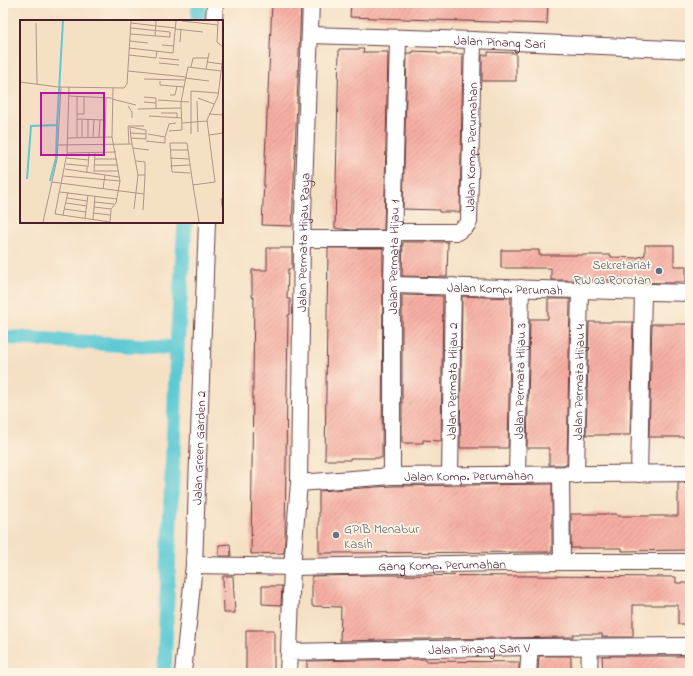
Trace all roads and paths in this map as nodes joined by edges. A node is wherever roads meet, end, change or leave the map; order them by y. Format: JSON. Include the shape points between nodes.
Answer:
{"nodes":[{"id":1,"x":215,"y":3,"type":"edge"},
{"id":2,"x":311,"y":3,"type":"edge"},
{"id":3,"x":214,"y":20,"type":"edge"},
{"id":4,"x":310,"y":35,"type":"junction"},
{"id":5,"x":398,"y":38,"type":"junction"},
{"id":6,"x":473,"y":40,"type":"junction"},
{"id":7,"x":690,"y":50,"type":"edge"},
{"id":8,"x":206,"y":223,"type":"edge"},
{"id":9,"x":393,"y":235,"type":"junction"},
{"id":10,"x":302,"y":239,"type":"junction"},
{"id":11,"x":392,"y":285,"type":"junction"},
{"id":12,"x":453,"y":286,"type":"junction"},
{"id":13,"x":521,"y":288,"type":"junction"},
{"id":14,"x":580,"y":289,"type":"junction"},
{"id":15,"x":643,"y":291,"type":"junction"},
{"id":16,"x":690,"y":293,"type":"edge"},
{"id":17,"x":690,"y":473,"type":"edge"},
{"id":18,"x":516,"y":474,"type":"junction"},
{"id":19,"x":639,"y":474,"type":"junction"},
{"id":20,"x":450,"y":475,"type":"junction"},
{"id":21,"x":569,"y":475,"type":"junction"},
{"id":22,"x":392,"y":476,"type":"junction"},
{"id":23,"x":299,"y":483,"type":"junction"},
{"id":24,"x":562,"y":562,"type":"junction"},
{"id":25,"x":690,"y":562,"type":"edge"},
{"id":26,"x":194,"y":565,"type":"junction"},
{"id":27,"x":292,"y":567,"type":"junction"},
{"id":28,"x":690,"y":646,"type":"edge"},
{"id":29,"x":530,"y":647,"type":"junction"},
{"id":30,"x":590,"y":647,"type":"junction"},
{"id":31,"x":289,"y":652,"type":"junction"},
{"id":32,"x":183,"y":673,"type":"edge"},
{"id":33,"x":288,"y":673,"type":"edge"},
{"id":34,"x":528,"y":673,"type":"edge"},
{"id":35,"x":589,"y":673,"type":"edge"}],
"edges":[{"from":1,"to":3,"type":"street"},
{"from":2,"to":4,"type":"street","name":"Jalan Permata Hijau Raya"},
{"from":4,"to":5,"type":"street","name":"Jalan Pinang Sari"},
{"from":4,"to":10,"type":"street","name":"Jalan Permata Hijau Raya"},
{"from":5,"to":6,"type":"street","name":"Jalan Pinang Sari"},
{"from":5,"to":9,"type":"street","name":"Jalan Permata Hijau 1"},
{"from":6,"to":7,"type":"street","name":"Jalan Pinang Sari"},
{"from":6,"to":9,"type":"street","name":"Jalan Komp. Perumahan","via":[[469,222],[457,232]]},
{"from":8,"to":26,"type":"street","name":"Jalan Green Garden 2"},
{"from":9,"to":10,"type":"street","name":"Jalan Komp. Perumahan"},
{"from":9,"to":11,"type":"street","name":"Jalan Permata Hijau 1"},
{"from":10,"to":23,"type":"street","name":"Jalan Permata Hijau Raya"},
{"from":11,"to":12,"type":"street","name":"Jalan Komp. Perumah"},
{"from":11,"to":22,"type":"street","name":"Jalan Permata Hijau 1"},
{"from":12,"to":13,"type":"street","name":"Jalan Komp. Perumah"},
{"from":12,"to":20,"type":"street","name":"Jalan Permata Hijau 2"},
{"from":13,"to":14,"type":"street","name":"Jalan Komp. Perumah"},
{"from":13,"to":18,"type":"street","name":"Jalan Permata Hijau 3"},
{"from":14,"to":15,"type":"street","name":"Jalan Komp. Perumah"},
{"from":14,"to":21,"type":"street","name":"Jalan Permata Hijau 4"},
{"from":15,"to":16,"type":"street","name":"Jalan Komp. Perumah"},
{"from":15,"to":19,"type":"street"},
{"from":17,"to":19,"type":"street","name":"Jalan Komp. Perumahan"},
{"from":18,"to":20,"type":"street","name":"Jalan Komp. Perumahan"},
{"from":18,"to":21,"type":"street","name":"Jalan Komp. Perumahan"},
{"from":19,"to":21,"type":"street","name":"Jalan Komp. Perumahan"},
{"from":20,"to":22,"type":"street","name":"Jalan Komp. Perumahan"},
{"from":21,"to":24,"type":"street","name":"Jalan Permata Hijau 4"},
{"from":22,"to":23,"type":"street","name":"Jalan Komp. Perumahan"},
{"from":23,"to":27,"type":"street"},
{"from":24,"to":25,"type":"street","name":"Gang Komp. Perumahan"},
{"from":24,"to":27,"type":"street","name":"Gang Komp. Perumahan"},
{"from":26,"to":27,"type":"street","name":"Gang Komp. Perumahan"},
{"from":26,"to":32,"type":"street","name":"Jalan Green Garden 2"},
{"from":27,"to":31,"type":"street"},
{"from":28,"to":30,"type":"street","name":"Jalan Pinang Sari V"},
{"from":29,"to":30,"type":"street","name":"Jalan Pinang Sari V"},
{"from":29,"to":31,"type":"street","name":"Jalan Pinang Sari V"},
{"from":29,"to":34,"type":"street"},
{"from":30,"to":35,"type":"street"},
{"from":31,"to":33,"type":"street"}]}
